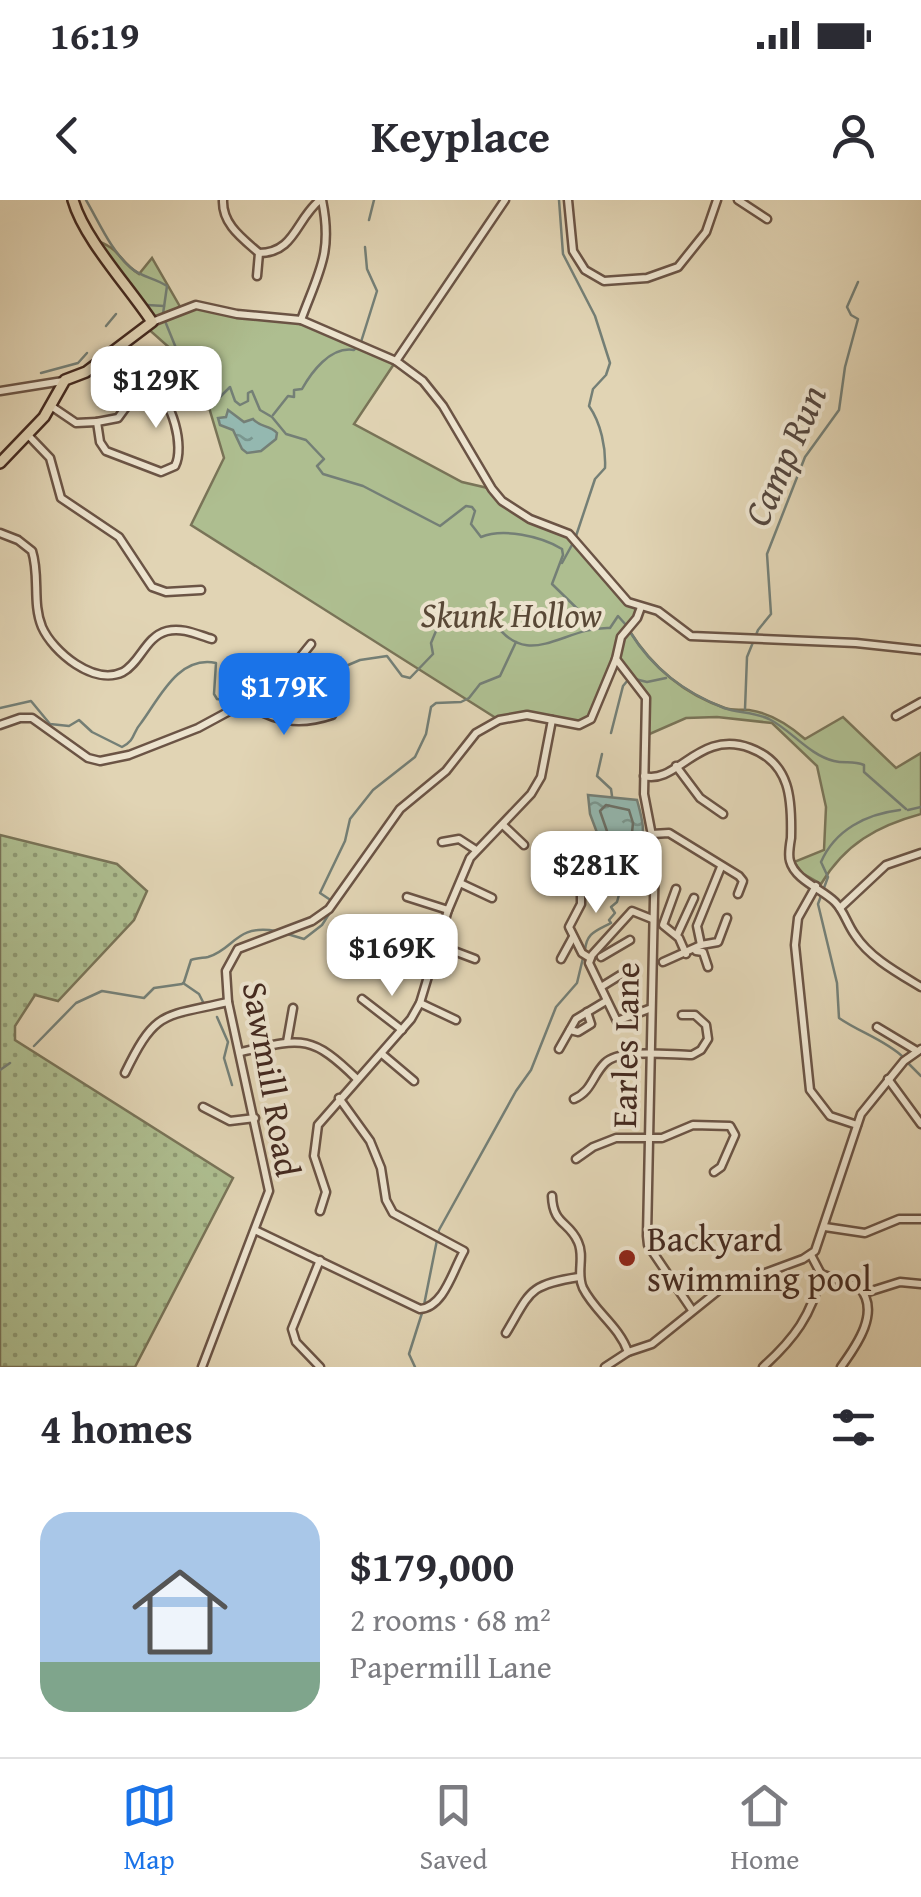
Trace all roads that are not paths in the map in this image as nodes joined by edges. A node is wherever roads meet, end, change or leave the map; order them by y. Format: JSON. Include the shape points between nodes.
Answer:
{"nodes":[{"id":1,"x":74,"y":200,"type":"edge"},
{"id":2,"x":223,"y":200,"type":"edge"},
{"id":3,"x":321,"y":200,"type":"edge"},
{"id":4,"x":505,"y":200,"type":"edge"},
{"id":5,"x":568,"y":200,"type":"edge"},
{"id":6,"x":717,"y":200,"type":"edge"},
{"id":7,"x":738,"y":200,"type":"edge"},
{"id":8,"x":767,"y":219,"type":"dead end"},
{"id":9,"x":259,"y":253,"type":"junction"},
{"id":10,"x":257,"y":276,"type":"dead end"},
{"id":11,"x":160,"y":319,"type":"junction"},
{"id":12,"x":302,"y":320,"type":"junction"},
{"id":13,"x":396,"y":361,"type":"junction"},
{"id":14,"x":65,"y":380,"type":"junction"},
{"id":15,"x":0,"y":391,"type":"edge"},
{"id":16,"x":51,"y":406,"type":"junction"},
{"id":17,"x":97,"y":422,"type":"junction"},
{"id":18,"x":28,"y":434,"type":"junction"},
{"id":19,"x":0,"y":463,"type":"edge"},
{"id":20,"x":0,"y":533,"type":"edge"},
{"id":21,"x":201,"y":590,"type":"dead end"},
{"id":22,"x":641,"y":607,"type":"junction"},
{"id":23,"x":212,"y":639,"type":"dead end"},
{"id":24,"x":311,"y":644,"type":"dead end"},
{"id":25,"x":920,"y":648,"type":"edge"},
{"id":26,"x":616,"y":659,"type":"junction"},
{"id":27,"x":246,"y":702,"type":"junction"},
{"id":28,"x":921,"y":702,"type":"edge"},
{"id":29,"x":332,"y":715,"type":"dead end"},
{"id":30,"x":896,"y":716,"type":"dead end"},
{"id":31,"x":552,"y":720,"type":"junction"},
{"id":32,"x":0,"y":725,"type":"edge"},
{"id":33,"x":676,"y":766,"type":"junction"},
{"id":34,"x":644,"y":776,"type":"junction"},
{"id":35,"x":723,"y":814,"type":"dead end"},
{"id":36,"x":503,"y":825,"type":"junction"},
{"id":37,"x":652,"y":834,"type":"junction"},
{"id":38,"x":442,"y":842,"type":"dead end"},
{"id":39,"x":524,"y":845,"type":"dead end"},
{"id":40,"x":476,"y":850,"type":"junction"},
{"id":41,"x":921,"y":853,"type":"edge"},
{"id":42,"x":722,"y":867,"type":"junction"},
{"id":43,"x":460,"y":883,"type":"junction"},
{"id":44,"x":816,"y":886,"type":"junction"},
{"id":45,"x":581,"y":887,"type":"dead end"},
{"id":46,"x":676,"y":889,"type":"dead end"},
{"id":47,"x":738,"y":894,"type":"dead end"},
{"id":48,"x":407,"y":897,"type":"dead end"},
{"id":49,"x":492,"y":898,"type":"dead end"},
{"id":50,"x":694,"y":898,"type":"dead end"},
{"id":51,"x":654,"y":903,"type":"junction"},
{"id":52,"x":840,"y":908,"type":"junction"},
{"id":53,"x":668,"y":909,"type":"junction"},
{"id":54,"x":448,"y":910,"type":"junction"},
{"id":55,"x":727,"y":918,"type":"dead end"},
{"id":56,"x":652,"y":919,"type":"junction"},
{"id":57,"x":677,"y":935,"type":"junction"},
{"id":58,"x":573,"y":937,"type":"junction"},
{"id":59,"x":609,"y":937,"type":"junction"},
{"id":60,"x":630,"y":940,"type":"dead end"},
{"id":61,"x":438,"y":945,"type":"junction"},
{"id":62,"x":701,"y":946,"type":"junction"},
{"id":63,"x":615,"y":948,"type":"junction"},
{"id":64,"x":380,"y":950,"type":"dead end"},
{"id":65,"x":689,"y":952,"type":"junction"},
{"id":66,"x":601,"y":957,"type":"dead end"},
{"id":67,"x":590,"y":958,"type":"junction"},
{"id":68,"x":475,"y":959,"type":"dead end"},
{"id":69,"x":561,"y":959,"type":"dead end"},
{"id":70,"x":663,"y":962,"type":"dead end"},
{"id":71,"x":635,"y":966,"type":"dead end"},
{"id":72,"x":708,"y":967,"type":"dead end"},
{"id":73,"x":428,"y":973,"type":"junction"},
{"id":74,"x":601,"y":986,"type":"junction"},
{"id":75,"x":921,"y":986,"type":"edge"},
{"id":76,"x":362,"y":999,"type":"dead end"},
{"id":77,"x":606,"y":1001,"type":"junction"},
{"id":78,"x":228,"y":1002,"type":"junction"},
{"id":79,"x":420,"y":1003,"type":"junction"},
{"id":80,"x":293,"y":1008,"type":"dead end"},
{"id":81,"x":649,"y":1008,"type":"junction"},
{"id":82,"x":587,"y":1012,"type":"junction"},
{"id":83,"x":682,"y":1014,"type":"dead end"},
{"id":84,"x":456,"y":1020,"type":"dead end"},
{"id":85,"x":877,"y":1027,"type":"dead end"},
{"id":86,"x":402,"y":1030,"type":"junction"},
{"id":87,"x":570,"y":1030,"type":"junction"},
{"id":88,"x":287,"y":1042,"type":"junction"},
{"id":89,"x":559,"y":1049,"type":"dead end"},
{"id":90,"x":919,"y":1050,"type":"edge"},
{"id":91,"x":241,"y":1052,"type":"junction"},
{"id":92,"x":382,"y":1054,"type":"junction"},
{"id":93,"x":648,"y":1055,"type":"junction"},
{"id":94,"x":125,"y":1074,"type":"dead end"},
{"id":95,"x":357,"y":1079,"type":"junction"},
{"id":96,"x":888,"y":1079,"type":"junction"},
{"id":97,"x":414,"y":1081,"type":"dead end"},
{"id":98,"x":340,"y":1098,"type":"junction"},
{"id":99,"x":574,"y":1099,"type":"dead end"},
{"id":100,"x":203,"y":1107,"type":"dead end"},
{"id":101,"x":255,"y":1118,"type":"junction"},
{"id":102,"x":921,"y":1124,"type":"edge"},
{"id":103,"x":857,"y":1125,"type":"junction"},
{"id":104,"x":648,"y":1138,"type":"junction"},
{"id":105,"x":576,"y":1158,"type":"dead end"},
{"id":106,"x":714,"y":1172,"type":"dead end"},
{"id":107,"x":552,"y":1196,"type":"dead end"},
{"id":108,"x":320,"y":1211,"type":"dead end"},
{"id":109,"x":921,"y":1218,"type":"edge"},
{"id":110,"x":825,"y":1227,"type":"junction"},
{"id":111,"x":257,"y":1230,"type":"junction"},
{"id":112,"x":811,"y":1255,"type":"junction"},
{"id":113,"x":320,"y":1260,"type":"junction"},
{"id":114,"x":821,"y":1274,"type":"junction"},
{"id":115,"x":579,"y":1277,"type":"junction"},
{"id":116,"x":921,"y":1284,"type":"edge"},
{"id":117,"x":865,"y":1293,"type":"junction"},
{"id":118,"x":692,"y":1310,"type":"junction"},
{"id":119,"x":506,"y":1333,"type":"dead end"},
{"id":120,"x":628,"y":1352,"type":"junction"},
{"id":121,"x":202,"y":1367,"type":"edge"},
{"id":122,"x":320,"y":1367,"type":"edge"},
{"id":123,"x":605,"y":1367,"type":"edge"},
{"id":124,"x":764,"y":1367,"type":"edge"},
{"id":125,"x":841,"y":1367,"type":"edge"}],
"edges":[{"from":1,"to":11,"type":"main road","via":[[92,239]]},
{"from":2,"to":9,"type":"street","via":[[227,221]]},
{"from":3,"to":9,"type":"street","via":[[281,250]]},
{"from":3,"to":12,"type":"street","via":[[327,248]]},
{"from":4,"to":13,"type":"street"},
{"from":5,"to":6,"type":"street","via":[[573,251],[584,270],[604,281],[648,278],[678,267],[706,232]]},
{"from":7,"to":8,"type":"street"},
{"from":9,"to":10,"type":"street"},
{"from":11,"to":12,"type":"street","via":[[196,305]]},
{"from":11,"to":14,"type":"main road"},
{"from":12,"to":13,"type":"street"},
{"from":13,"to":22,"type":"street","via":[[444,406],[499,498],[570,534],[623,599]]},
{"from":14,"to":15,"type":"street"},
{"from":14,"to":16,"type":"main road"},
{"from":16,"to":17,"type":"street","via":[[74,422]]},
{"from":16,"to":18,"type":"main road"},
{"from":17,"to":17,"type":"street","via":[[120,416],[137,392],[155,389],[166,400],[178,460],[157,473],[111,454],[100,444]]},
{"from":18,"to":19,"type":"main road"},
{"from":18,"to":21,"type":"street","via":[[50,458],[60,496],[120,538],[149,585],[166,592]]},
{"from":20,"to":23,"type":"street","via":[[32,551],[44,632],[82,668],[122,672],[169,631]]},
{"from":22,"to":25,"type":"street","via":[[705,639]]},
{"from":22,"to":26,"type":"street","name":"Sawmill Road","via":[[621,637]]},
{"from":24,"to":27,"type":"street","via":[[273,691]]},
{"from":26,"to":31,"type":"street","name":"Sawmill Road","via":[[591,719],[579,725]]},
{"from":26,"to":34,"type":"street","name":"Earles Lane","via":[[646,698]]},
{"from":27,"to":29,"type":"street","via":[[290,721]]},
{"from":27,"to":32,"type":"street","via":[[198,728],[100,761],[32,718]]},
{"from":28,"to":30,"type":"street"},
{"from":31,"to":36,"type":"street","via":[[541,777]]},
{"from":31,"to":78,"type":"street","name":"Sawmill Road","via":[[527,715],[476,733],[446,771],[400,809],[329,909],[238,949],[226,970]]},
{"from":33,"to":34,"type":"street","via":[[656,778]]},
{"from":33,"to":35,"type":"street","via":[[700,798]]},
{"from":33,"to":44,"type":"street","via":[[718,744],[752,749],[776,764],[792,810],[790,861]]},
{"from":34,"to":37,"type":"street","name":"Earles Lane"},
{"from":36,"to":39,"type":"street"},
{"from":36,"to":40,"type":"street"},
{"from":37,"to":42,"type":"street","via":[[669,833]]},
{"from":37,"to":51,"type":"street","name":"Earles Lane"},
{"from":38,"to":40,"type":"street","via":[[459,840]]},
{"from":40,"to":43,"type":"street"},
{"from":41,"to":52,"type":"street","via":[[886,864]]},
{"from":42,"to":47,"type":"street","via":[[742,880]]},
{"from":42,"to":62,"type":"street","via":[[697,926]]},
{"from":43,"to":49,"type":"street"},
{"from":43,"to":54,"type":"street"},
{"from":44,"to":52,"type":"street"},
{"from":44,"to":103,"type":"street","via":[[798,918],[795,945],[810,1090],[830,1116]]},
{"from":45,"to":58,"type":"street","via":[[581,904],[569,925]]},
{"from":46,"to":53,"type":"street"},
{"from":48,"to":54,"type":"street"},
{"from":50,"to":57,"type":"street"},
{"from":51,"to":53,"type":"street"},
{"from":51,"to":56,"type":"street","name":"Earles Lane"},
{"from":52,"to":75,"type":"street","via":[[868,951]]},
{"from":53,"to":57,"type":"street","via":[[662,925]]},
{"from":54,"to":61,"type":"street"},
{"from":55,"to":62,"type":"street","via":[[718,942]]},
{"from":56,"to":59,"type":"street","via":[[632,911]]},
{"from":56,"to":81,"type":"street","name":"Earles Lane"},
{"from":57,"to":65,"type":"street"},
{"from":58,"to":67,"type":"street"},
{"from":58,"to":69,"type":"street"},
{"from":59,"to":63,"type":"street"},
{"from":59,"to":67,"type":"street"},
{"from":60,"to":63,"type":"street"},
{"from":61,"to":68,"type":"street"},
{"from":61,"to":73,"type":"street"},
{"from":62,"to":65,"type":"street"},
{"from":63,"to":66,"type":"street"},
{"from":64,"to":73,"type":"street"},
{"from":65,"to":70,"type":"street"},
{"from":65,"to":72,"type":"street","via":[[703,952]]},
{"from":67,"to":74,"type":"street"},
{"from":71,"to":74,"type":"street"},
{"from":73,"to":79,"type":"street"},
{"from":74,"to":77,"type":"street"},
{"from":76,"to":86,"type":"street"},
{"from":77,"to":81,"type":"street","via":[[618,1022],[635,1008]]},
{"from":77,"to":82,"type":"street"},
{"from":78,"to":91,"type":"street","name":"Sawmill Road"},
{"from":78,"to":94,"type":"street","via":[[161,1019]]},
{"from":79,"to":84,"type":"street"},
{"from":79,"to":86,"type":"street"},
{"from":80,"to":88,"type":"street"},
{"from":81,"to":93,"type":"street","name":"Earles Lane"},
{"from":82,"to":87,"type":"street"},
{"from":82,"to":87,"type":"street","via":[[592,1023]]},
{"from":83,"to":93,"type":"street","via":[[704,1022],[705,1045],[692,1055]]},
{"from":85,"to":90,"type":"street"},
{"from":86,"to":92,"type":"street"},
{"from":87,"to":89,"type":"street"},
{"from":88,"to":91,"type":"street"},
{"from":88,"to":95,"type":"street","via":[[321,1048]]},
{"from":90,"to":96,"type":"street"},
{"from":91,"to":101,"type":"street","name":"Sawmill Road"},
{"from":92,"to":95,"type":"street"},
{"from":92,"to":97,"type":"street"},
{"from":93,"to":99,"type":"street","via":[[605,1063]]},
{"from":93,"to":104,"type":"street","name":"Earles Lane"},
{"from":95,"to":98,"type":"street"},
{"from":96,"to":102,"type":"street"},
{"from":96,"to":103,"type":"street"},
{"from":98,"to":108,"type":"street","via":[[314,1138],[326,1192]]},
{"from":98,"to":113,"type":"street","via":[[370,1141],[393,1213],[464,1251],[438,1300],[420,1309]]},
{"from":100,"to":101,"type":"street","via":[[230,1121]]},
{"from":101,"to":111,"type":"street","name":"Sawmill Road","via":[[269,1191]]},
{"from":103,"to":110,"type":"street"},
{"from":104,"to":105,"type":"street","via":[[610,1140]]},
{"from":104,"to":106,"type":"street","via":[[693,1124],[730,1126],[735,1136]]},
{"from":104,"to":118,"type":"street","name":"Earles Lane","via":[[648,1245]]},
{"from":107,"to":115,"type":"street","via":[[556,1216],[579,1244]]},
{"from":109,"to":110,"type":"street","via":[[899,1218],[864,1233]]},
{"from":110,"to":112,"type":"street"},
{"from":111,"to":113,"type":"street"},
{"from":111,"to":121,"type":"street","name":"Sawmill Road"},
{"from":112,"to":114,"type":"street"},
{"from":112,"to":118,"type":"street","via":[[719,1290]]},
{"from":113,"to":122,"type":"street","via":[[292,1329]]},
{"from":114,"to":117,"type":"street","via":[[850,1281]]},
{"from":114,"to":124,"type":"street","via":[[803,1325]]},
{"from":115,"to":119,"type":"street","via":[[533,1290]]},
{"from":115,"to":120,"type":"street"},
{"from":116,"to":117,"type":"street","via":[[900,1282]]},
{"from":117,"to":125,"type":"street","via":[[868,1318]]},
{"from":118,"to":120,"type":"street","via":[[652,1344]]},
{"from":120,"to":123,"type":"street"}]}
